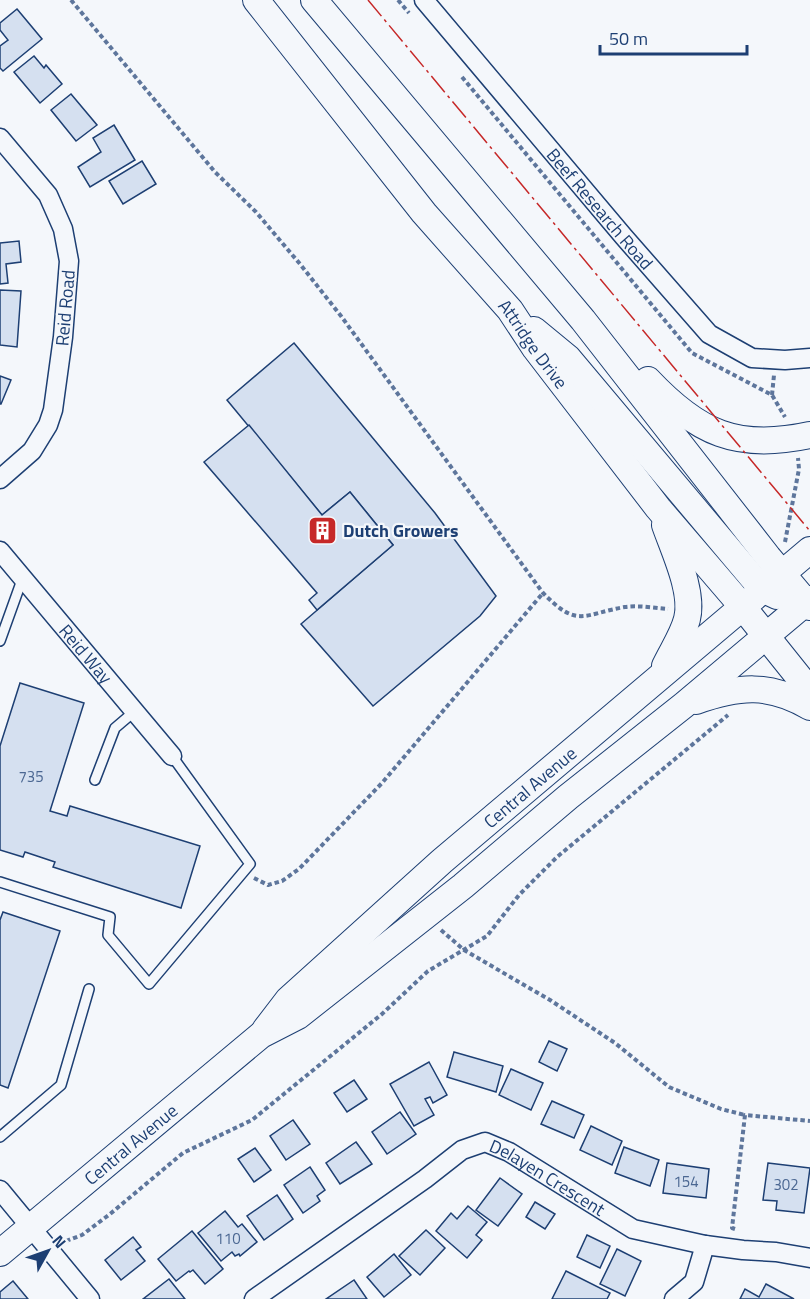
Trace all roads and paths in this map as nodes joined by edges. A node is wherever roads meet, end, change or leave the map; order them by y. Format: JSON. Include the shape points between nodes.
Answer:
{"nodes":[{"id":1,"x":71,"y":0,"type":"edge"},
{"id":2,"x":256,"y":0,"type":"edge"},
{"id":3,"x":314,"y":0,"type":"edge"},
{"id":4,"x":424,"y":0,"type":"edge"},
{"id":5,"x":0,"y":138,"type":"edge"},
{"id":6,"x":510,"y":310,"type":"junction"},
{"id":7,"x":583,"y":320,"type":"junction"},
{"id":8,"x":810,"y":358,"type":"edge"},
{"id":9,"x":772,"y":395,"type":"dead end"},
{"id":10,"x":802,"y":437,"type":"edge"},
{"id":11,"x":0,"y":479,"type":"edge"},
{"id":12,"x":658,"y":508,"type":"junction"},
{"id":13,"x":0,"y":551,"type":"edge"},
{"id":14,"x":796,"y":561,"type":"edge"},
{"id":15,"x":23,"y":577,"type":"junction"},
{"id":16,"x":762,"y":589,"type":"junction"},
{"id":17,"x":543,"y":593,"type":"junction"},
{"id":18,"x":809,"y":603,"type":"edge"},
{"id":19,"x":742,"y":606,"type":"junction"},
{"id":20,"x":689,"y":610,"type":"junction"},
{"id":21,"x":766,"y":636,"type":"junction"},
{"id":22,"x":0,"y":641,"type":"edge"},
{"id":23,"x":660,"y":675,"type":"junction"},
{"id":24,"x":810,"y":691,"type":"edge"},
{"id":25,"x":684,"y":705,"type":"junction"},
{"id":26,"x":810,"y":707,"type":"edge"},
{"id":27,"x":135,"y":711,"type":"junction"},
{"id":28,"x":732,"y":712,"type":"dead end"},
{"id":29,"x":172,"y":756,"type":"joint"},
{"id":30,"x":95,"y":780,"type":"dead end"},
{"id":31,"x":242,"y":873,"type":"junction"},
{"id":32,"x":0,"y":882,"type":"edge"},
{"id":33,"x":425,"y":916,"type":"junction"},
{"id":34,"x":464,"y":950,"type":"junction"},
{"id":35,"x":89,"y":989,"type":"dead end"},
{"id":36,"x":261,"y":1035,"type":"junction"},
{"id":37,"x":745,"y":1115,"type":"junction"},
{"id":38,"x":810,"y":1121,"type":"edge"},
{"id":39,"x":0,"y":1137,"type":"edge"},
{"id":40,"x":0,"y":1190,"type":"edge"},
{"id":41,"x":30,"y":1228,"type":"junction"},
{"id":42,"x":732,"y":1228,"type":"dead end"},
{"id":43,"x":705,"y":1245,"type":"junction"},
{"id":44,"x":0,"y":1253,"type":"edge"},
{"id":45,"x":52,"y":1254,"type":"junction"},
{"id":46,"x":810,"y":1258,"type":"edge"},
{"id":47,"x":90,"y":1299,"type":"edge"},
{"id":48,"x":255,"y":1299,"type":"edge"},
{"id":49,"x":674,"y":1299,"type":"edge"}],
"edges":[{"from":1,"to":17,"type":"path","via":[[208,164],[300,264]]},
{"from":2,"to":6,"type":"main road","name":"Attridge Drive","via":[[424,213]]},
{"from":3,"to":7,"type":"main road"},
{"from":4,"to":8,"type":"street","name":"Beef Research Road","via":[[709,334],[752,358]]},
{"from":5,"to":11,"type":"street","name":"Reid Road","via":[[48,195],[63,229],[69,261],[53,410],[32,451]]},
{"from":6,"to":12,"type":"main road","name":"Attridge Drive"},
{"from":6,"to":16,"type":"main road","via":[[568,358]]},
{"from":7,"to":10,"type":"main road","via":[[671,405],[701,426],[748,441]]},
{"from":7,"to":14,"type":"main road"},
{"from":9,"to":10,"type":"path"},
{"from":10,"to":14,"type":"path","via":[[785,544]]},
{"from":12,"to":19,"type":"main road","name":"Attridge Drive"},
{"from":12,"to":20,"type":"main road","via":[[680,567]]},
{"from":13,"to":15,"type":"street","name":"Reid Way"},
{"from":14,"to":16,"type":"main road","name":"Central Avenue"},
{"from":14,"to":18,"type":"main road"},
{"from":15,"to":22,"type":"lane"},
{"from":15,"to":27,"type":"street","name":"Reid Way"},
{"from":16,"to":18,"type":"main road"},
{"from":16,"to":19,"type":"main road","name":"Central Avenue"},
{"from":17,"to":20,"type":"path","via":[[567,614],[577,616],[632,606]]},
{"from":17,"to":31,"type":"path","via":[[382,783],[299,870],[268,885]]},
{"from":18,"to":21,"type":"main road","name":"Central Avenue"},
{"from":19,"to":21,"type":"main road","name":"Attridge Drive"},
{"from":19,"to":23,"type":"main road","name":"Central Avenue"},
{"from":20,"to":23,"type":"main road"},
{"from":21,"to":24,"type":"main road","name":"Attridge Drive"},
{"from":21,"to":25,"type":"main road","name":"Central Avenue"},
{"from":23,"to":36,"type":"main road","name":"Central Avenue","via":[[305,984]]},
{"from":25,"to":26,"type":"main road","via":[[735,690],[753,689],[782,693]]},
{"from":25,"to":33,"type":"main road","name":"Central Avenue"},
{"from":27,"to":29,"type":"street","name":"Reid Way"},
{"from":27,"to":30,"type":"lane","via":[[115,728]]},
{"from":28,"to":34,"type":"path","via":[[557,857],[519,894],[487,936]]},
{"from":29,"to":31,"type":"lane","via":[[250,864]]},
{"from":31,"to":32,"type":"lane","via":[[149,984],[108,935],[110,917]]},
{"from":33,"to":34,"type":"path"},
{"from":33,"to":36,"type":"main road","name":"Central Avenue","via":[[298,1016]]},
{"from":34,"to":37,"type":"path","via":[[550,1000],[669,1087]]},
{"from":34,"to":45,"type":"path","via":[[428,971],[382,1014],[252,1120],[183,1153],[110,1214]]},
{"from":35,"to":39,"type":"lane","via":[[61,1085]]},
{"from":36,"to":41,"type":"main road","name":"Central Avenue"},
{"from":37,"to":38,"type":"path"},
{"from":37,"to":42,"type":"path"},
{"from":40,"to":41,"type":"street"},
{"from":41,"to":44,"type":"main road","name":"Central Avenue"},
{"from":41,"to":45,"type":"street"},
{"from":43,"to":46,"type":"street","name":"Delayen Crescent"},
{"from":43,"to":48,"type":"street","name":"Delayen Crescent","via":[[633,1229],[508,1152],[485,1142],[462,1150]]},
{"from":43,"to":49,"type":"street","via":[[694,1282]]},
{"from":45,"to":47,"type":"street"}]}
